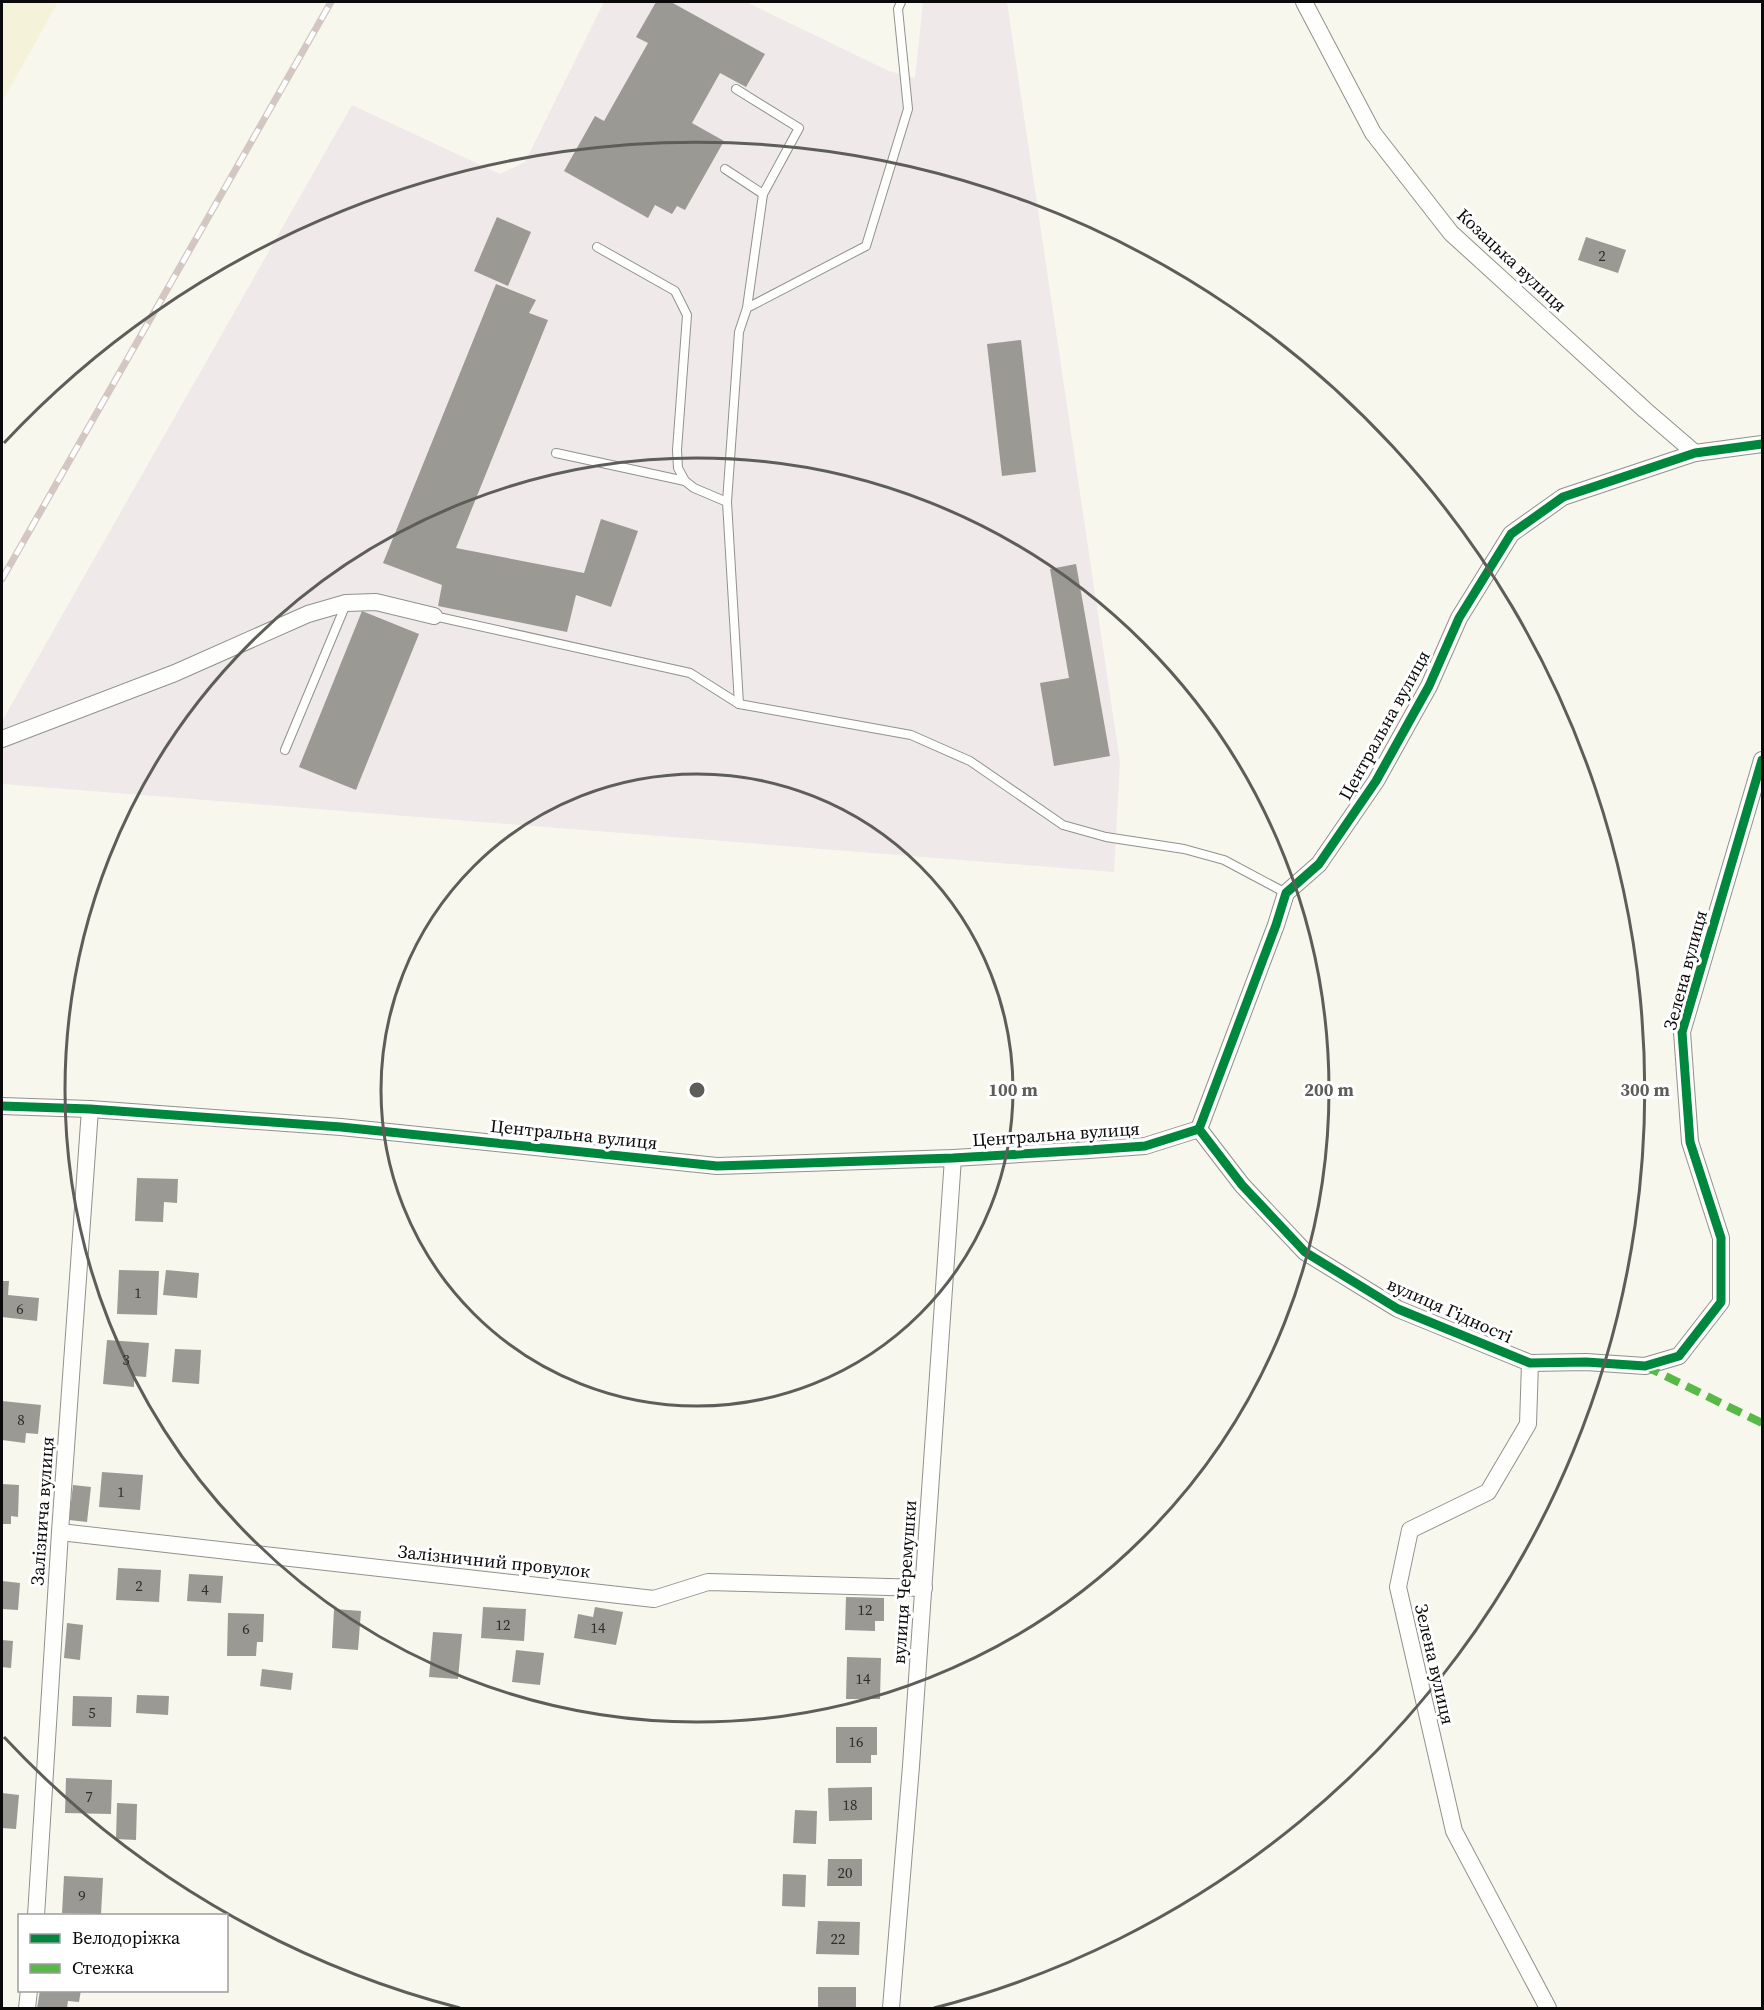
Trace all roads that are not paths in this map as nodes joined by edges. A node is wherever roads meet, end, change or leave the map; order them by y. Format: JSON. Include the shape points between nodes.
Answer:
{"nodes":[{"id":1,"x":901,"y":2,"type":"edge"},
{"id":2,"x":1304,"y":2,"type":"edge"},
{"id":3,"x":736,"y":89,"type":"dead end"},
{"id":4,"x":725,"y":169,"type":"dead end"},
{"id":5,"x":763,"y":194,"type":"junction"},
{"id":6,"x":597,"y":247,"type":"dead end"},
{"id":7,"x":747,"y":308,"type":"junction"},
{"id":8,"x":1762,"y":444,"type":"edge"},
{"id":9,"x":556,"y":453,"type":"dead end"},
{"id":10,"x":1695,"y":453,"type":"junction"},
{"id":11,"x":685,"y":481,"type":"junction"},
{"id":12,"x":727,"y":502,"type":"junction"},
{"id":13,"x":346,"y":603,"type":"junction"},
{"id":14,"x":434,"y":616,"type":"joint"},
{"id":15,"x":739,"y":704,"type":"junction"},
{"id":16,"x":2,"y":739,"type":"edge"},
{"id":17,"x":285,"y":750,"type":"dead end"},
{"id":18,"x":1762,"y":760,"type":"edge"},
{"id":19,"x":1286,"y":893,"type":"junction"},
{"id":20,"x":2,"y":1106,"type":"edge"},
{"id":21,"x":90,"y":1109,"type":"junction"},
{"id":22,"x":1199,"y":1129,"type":"junction"},
{"id":23,"x":953,"y":1158,"type":"junction"},
{"id":24,"x":1530,"y":1363,"type":"junction"},
{"id":25,"x":1645,"y":1366,"type":"joint"},
{"id":26,"x":60,"y":1532,"type":"junction"},
{"id":27,"x":924,"y":1588,"type":"junction"},
{"id":28,"x":36,"y":1914,"type":"edge"},
{"id":29,"x":29,"y":1992,"type":"edge"},
{"id":30,"x":1543,"y":2003,"type":"edge"},
{"id":31,"x":27,"y":2008,"type":"edge"},
{"id":32,"x":891,"y":2008,"type":"edge"}],
"edges":[{"from":1,"to":7,"type":"lane","via":[[898,9],[908,110],[866,246]]},
{"from":2,"to":10,"type":"street","name":"Козацька вулиця","via":[[1373,133],[1451,233]]},
{"from":3,"to":5,"type":"lane","via":[[799,128]]},
{"from":4,"to":5,"type":"lane"},
{"from":5,"to":7,"type":"lane"},
{"from":6,"to":11,"type":"lane","via":[[675,291],[687,315],[677,450],[678,468]]},
{"from":7,"to":12,"type":"lane","via":[[739,332]]},
{"from":8,"to":10,"type":"street","name":"Центральна вулиця"},
{"from":9,"to":11,"type":"lane"},
{"from":10,"to":19,"type":"street","name":"Центральна вулиця","via":[[1563,497],[1511,534],[1459,618],[1429,686],[1376,781],[1319,864]]},
{"from":11,"to":12,"type":"lane","via":[[694,489]]},
{"from":12,"to":15,"type":"lane"},
{"from":13,"to":14,"type":"street","via":[[376,602]]},
{"from":13,"to":16,"type":"street","via":[[308,614],[175,673]]},
{"from":13,"to":17,"type":"lane"},
{"from":14,"to":15,"type":"lane","via":[[690,673]]},
{"from":15,"to":19,"type":"lane","via":[[911,735],[970,761],[1063,825],[1224,860]]},
{"from":18,"to":25,"type":"street","name":"Зелена вулиця","via":[[1682,1032],[1690,1142],[1721,1238],[1721,1302],[1679,1356]]},
{"from":19,"to":22,"type":"street"},
{"from":20,"to":21,"type":"street","name":"Центральна вулиця"},
{"from":21,"to":23,"type":"street","name":"Центральна вулиця","via":[[341,1127],[717,1166]]},
{"from":21,"to":26,"type":"street","name":"Залізнича вулиця"},
{"from":22,"to":23,"type":"street","name":"Центральна вулиця","via":[[1145,1146]]},
{"from":22,"to":24,"type":"street","name":"вулиця Гідності","via":[[1242,1185],[1305,1252],[1398,1309]]},
{"from":23,"to":27,"type":"street","name":"вулиця Черемушки"},
{"from":24,"to":25,"type":"street","name":"вулиця Гідності"},
{"from":24,"to":30,"type":"street","name":"Зелена вулиця","via":[[1528,1424],[1488,1492],[1410,1530],[1398,1587],[1454,1831]]},
{"from":26,"to":27,"type":"street","name":"Залізничний провулок","via":[[654,1599],[708,1582]]},
{"from":26,"to":28,"type":"street","name":"Залізнича вулиця"},
{"from":27,"to":32,"type":"street","name":"вулиця Черемушки"},
{"from":29,"to":31,"type":"street"}]}
